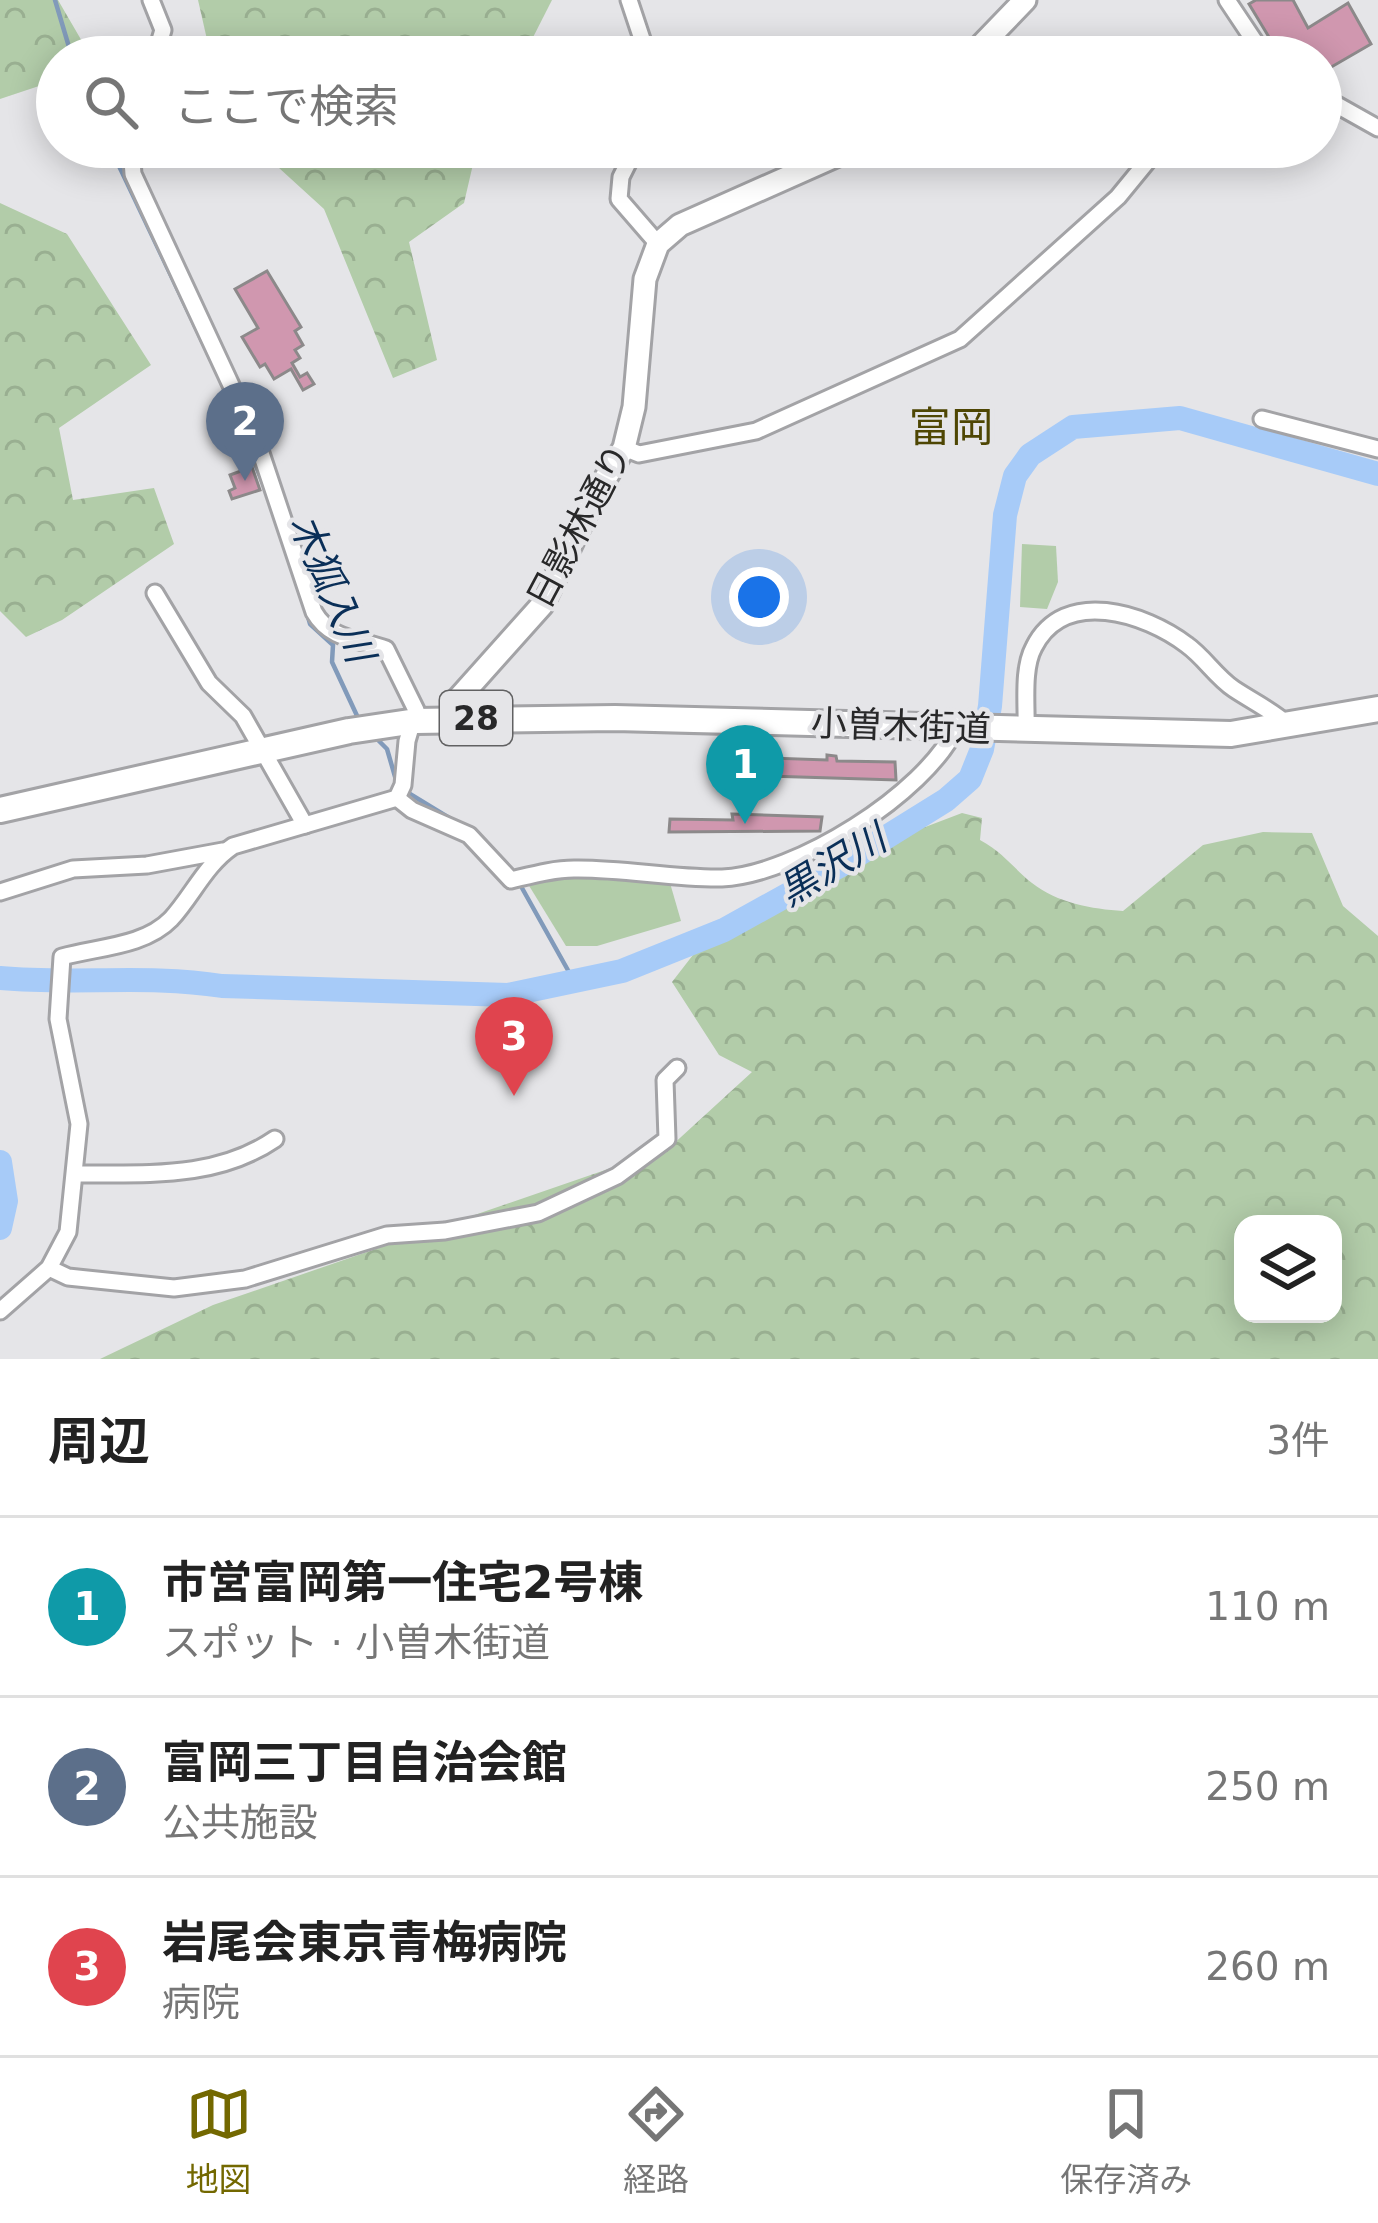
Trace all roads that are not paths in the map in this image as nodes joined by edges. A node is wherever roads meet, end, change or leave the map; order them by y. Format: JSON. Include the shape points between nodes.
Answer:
{"nodes":[{"id":1,"x":151,"y":0,"type":"edge"},
{"id":2,"x":629,"y":0,"type":"edge"},
{"id":3,"x":1024,"y":0,"type":"edge"},
{"id":4,"x":1227,"y":0,"type":"edge"},
{"id":5,"x":161,"y":36,"type":"edge"},
{"id":6,"x":640,"y":36,"type":"edge"},
{"id":7,"x":990,"y":36,"type":"edge"},
{"id":8,"x":1246,"y":36,"type":"edge"},
{"id":9,"x":1342,"y":108,"type":"edge"},
{"id":10,"x":1378,"y":128,"type":"edge"},
{"id":11,"x":133,"y":168,"type":"edge"},
{"id":12,"x":626,"y":168,"type":"edge"},
{"id":13,"x":809,"y":168,"type":"edge"},
{"id":14,"x":1142,"y":168,"type":"edge"},
{"id":15,"x":658,"y":244,"type":"junction"},
{"id":16,"x":1262,"y":419,"type":"dead end"},
{"id":17,"x":624,"y":448,"type":"junction"},
{"id":18,"x":1378,"y":449,"type":"edge"},
{"id":19,"x":155,"y":593,"type":"dead end"},
{"id":20,"x":1378,"y":709,"type":"edge"},
{"id":21,"x":454,"y":718,"type":"junction"},
{"id":22,"x":416,"y":721,"type":"junction"},
{"id":23,"x":1289,"y":725,"type":"junction"},
{"id":24,"x":959,"y":728,"type":"junction"},
{"id":25,"x":1018,"y":729,"type":"junction"},
{"id":26,"x":263,"y":750,"type":"junction"},
{"id":27,"x":397,"y":798,"type":"junction"},
{"id":28,"x":0,"y":810,"type":"edge"},
{"id":29,"x":305,"y":825,"type":"junction"},
{"id":30,"x":226,"y":850,"type":"junction"},
{"id":31,"x":0,"y":892,"type":"edge"},
{"id":32,"x":677,"y":1068,"type":"dead end"},
{"id":33,"x":275,"y":1139,"type":"dead end"},
{"id":34,"x":76,"y":1174,"type":"junction"},
{"id":35,"x":50,"y":1268,"type":"junction"},
{"id":36,"x":0,"y":1311,"type":"edge"}],
"edges":[{"from":1,"to":5,"type":"street"},
{"from":2,"to":6,"type":"street"},
{"from":3,"to":7,"type":"street"},
{"from":4,"to":8,"type":"street"},
{"from":9,"to":10,"type":"street"},
{"from":11,"to":22,"type":"street","via":[[256,441],[314,613],[336,635],[386,650]]},
{"from":12,"to":15,"type":"street","via":[[619,199]]},
{"from":13,"to":15,"type":"street","via":[[680,225]]},
{"from":14,"to":17,"type":"street","via":[[960,339],[756,431],[639,454]]},
{"from":15,"to":17,"type":"street","name":"日影林通り","via":[[645,279]]},
{"from":16,"to":18,"type":"street"},
{"from":17,"to":21,"type":"street","name":"日影林通り","via":[[542,605],[458,699]]},
{"from":19,"to":26,"type":"street","via":[[209,683]]},
{"from":20,"to":23,"type":"main road","name":"小曽木街道","number":"28"},
{"from":21,"to":22,"type":"main road","name":"小曽木街道","number":"28"},
{"from":21,"to":24,"type":"main road","name":"小曽木街道","number":"28"},
{"from":22,"to":26,"type":"main road","name":"小曽木街道","number":"28"},
{"from":22,"to":27,"type":"street"},
{"from":23,"to":25,"type":"main road","name":"小曽木街道","number":"28","via":[[1231,734]]},
{"from":23,"to":25,"type":"street","via":[[1174,636],[1127,616],[1082,610],[1034,645]]},
{"from":24,"to":25,"type":"main road","name":"小曽木街道","number":"28"},
{"from":24,"to":27,"type":"street","via":[[892,803],[841,835],[725,878],[574,869],[511,880],[469,835]]},
{"from":26,"to":28,"type":"main road","name":"小曽木街道","number":"28"},
{"from":26,"to":29,"type":"street"},
{"from":27,"to":29,"type":"street"},
{"from":29,"to":30,"type":"street"},
{"from":30,"to":31,"type":"street","via":[[148,866],[73,869]]},
{"from":30,"to":34,"type":"street","via":[[162,927],[65,956],[59,966],[62,1046],[79,1124]]},
{"from":32,"to":35,"type":"street","via":[[665,1080],[667,1139],[617,1176],[538,1213],[387,1235],[244,1279],[174,1288]]},
{"from":33,"to":34,"type":"street","via":[[248,1156],[182,1173]]},
{"from":34,"to":35,"type":"street","via":[[68,1232]]},
{"from":35,"to":36,"type":"street"}]}
